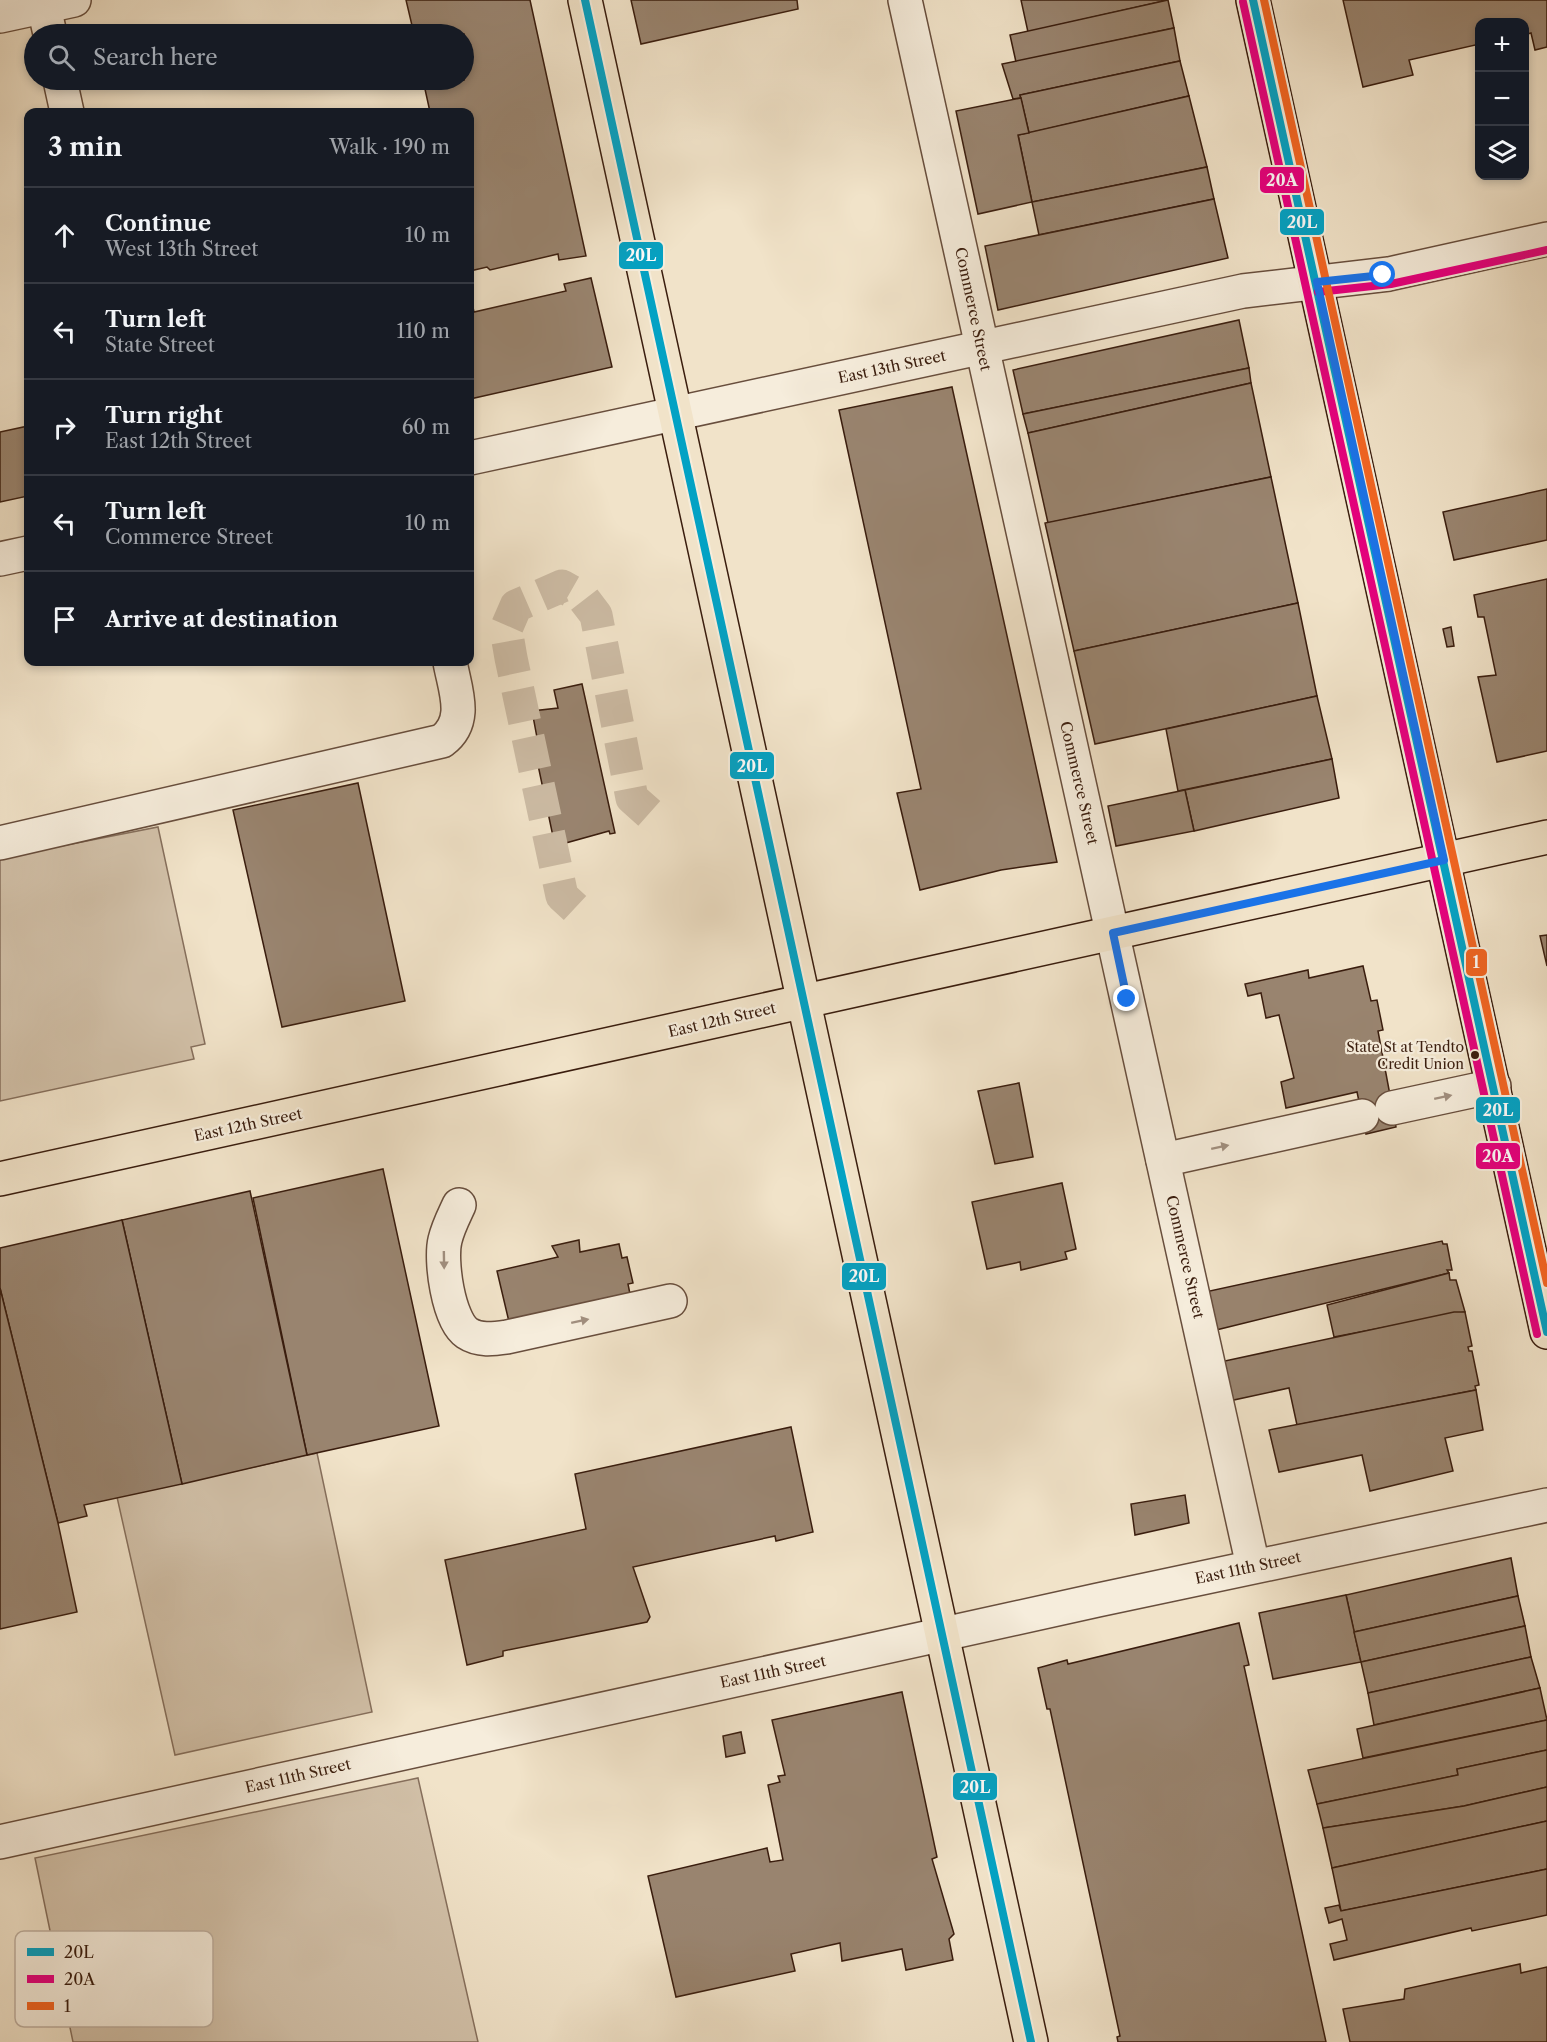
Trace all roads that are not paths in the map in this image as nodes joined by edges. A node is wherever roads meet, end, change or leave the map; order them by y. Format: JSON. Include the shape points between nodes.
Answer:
{"nodes":[{"id":1,"x":585,"y":0,"type":"edge"},
{"id":2,"x":905,"y":0,"type":"edge"},
{"id":3,"x":1253,"y":0,"type":"edge"},
{"id":4,"x":56,"y":14,"type":"edge"},
{"id":5,"x":0,"y":16,"type":"edge"},
{"id":6,"x":62,"y":90,"type":"edge"},
{"id":7,"x":66,"y":108,"type":"edge"},
{"id":8,"x":1547,"y":240,"type":"edge"},
{"id":9,"x":1317,"y":282,"type":"junction"},
{"id":10,"x":981,"y":347,"type":"junction"},
{"id":11,"x":675,"y":414,"type":"junction"},
{"id":12,"x":474,"y":457,"type":"edge"},
{"id":13,"x":24,"y":554,"type":"edge"},
{"id":14,"x":0,"y":559,"type":"edge"},
{"id":15,"x":451,"y":666,"type":"edge"},
{"id":16,"x":1547,"y":837,"type":"edge"},
{"id":17,"x":0,"y":843,"type":"edge"},
{"id":18,"x":1444,"y":860,"type":"junction"},
{"id":19,"x":1113,"y":933,"type":"junction"},
{"id":20,"x":802,"y":1002,"type":"junction"},
{"id":21,"x":1494,"y":1086,"type":"junction"},
{"id":22,"x":1163,"y":1160,"type":"junction"},
{"id":23,"x":0,"y":1179,"type":"edge"},
{"id":24,"x":459,"y":1205,"type":"dead end"},
{"id":25,"x":670,"y":1301,"type":"dead end"},
{"id":26,"x":1547,"y":1332,"type":"edge"},
{"id":27,"x":1547,"y":1505,"type":"edge"},
{"id":28,"x":1253,"y":1566,"type":"junction"},
{"id":29,"x":940,"y":1635,"type":"junction"},
{"id":30,"x":0,"y":1842,"type":"edge"},
{"id":31,"x":1031,"y":2042,"type":"edge"}],
"edges":[{"from":1,"to":11,"type":"main road"},
{"from":2,"to":10,"type":"street","name":"Commerce Street"},
{"from":3,"to":9,"type":"main road"},
{"from":4,"to":5,"type":"street"},
{"from":6,"to":7,"type":"street"},
{"from":8,"to":9,"type":"street","name":"East 13th Street","via":[[1389,274]]},
{"from":9,"to":10,"type":"street","name":"East 13th Street","via":[[1243,291]]},
{"from":9,"to":18,"type":"main road"},
{"from":10,"to":11,"type":"street","name":"East 13th Street"},
{"from":10,"to":19,"type":"street","name":"Commerce Street"},
{"from":11,"to":12,"type":"street","name":"East 13th Street"},
{"from":11,"to":20,"type":"main road"},
{"from":13,"to":14,"type":"street"},
{"from":15,"to":17,"type":"street","via":[[459,711],[457,727],[442,741]]},
{"from":16,"to":18,"type":"main road","name":"East 12th Street"},
{"from":18,"to":19,"type":"main road","name":"East 12th Street"},
{"from":18,"to":21,"type":"main road"},
{"from":19,"to":20,"type":"main road","name":"East 12th Street"},
{"from":19,"to":22,"type":"street","name":"Commerce Street"},
{"from":20,"to":23,"type":"main road","name":"East 12th Street"},
{"from":20,"to":29,"type":"main road"},
{"from":22,"to":21,"type":"street","one_way":true},
{"from":21,"to":26,"type":"main road"},
{"from":22,"to":28,"type":"street","name":"Commerce Street"},
{"from":24,"to":25,"type":"street","one_way":true,"via":[[445,1240],[444,1270],[456,1320],[473,1336],[487,1340],[507,1337]]},
{"from":27,"to":28,"type":"street","name":"East 11th Street"},
{"from":28,"to":29,"type":"street","name":"East 11th Street"},
{"from":29,"to":30,"type":"street","name":"East 11th Street"},
{"from":29,"to":31,"type":"main road"}]}
